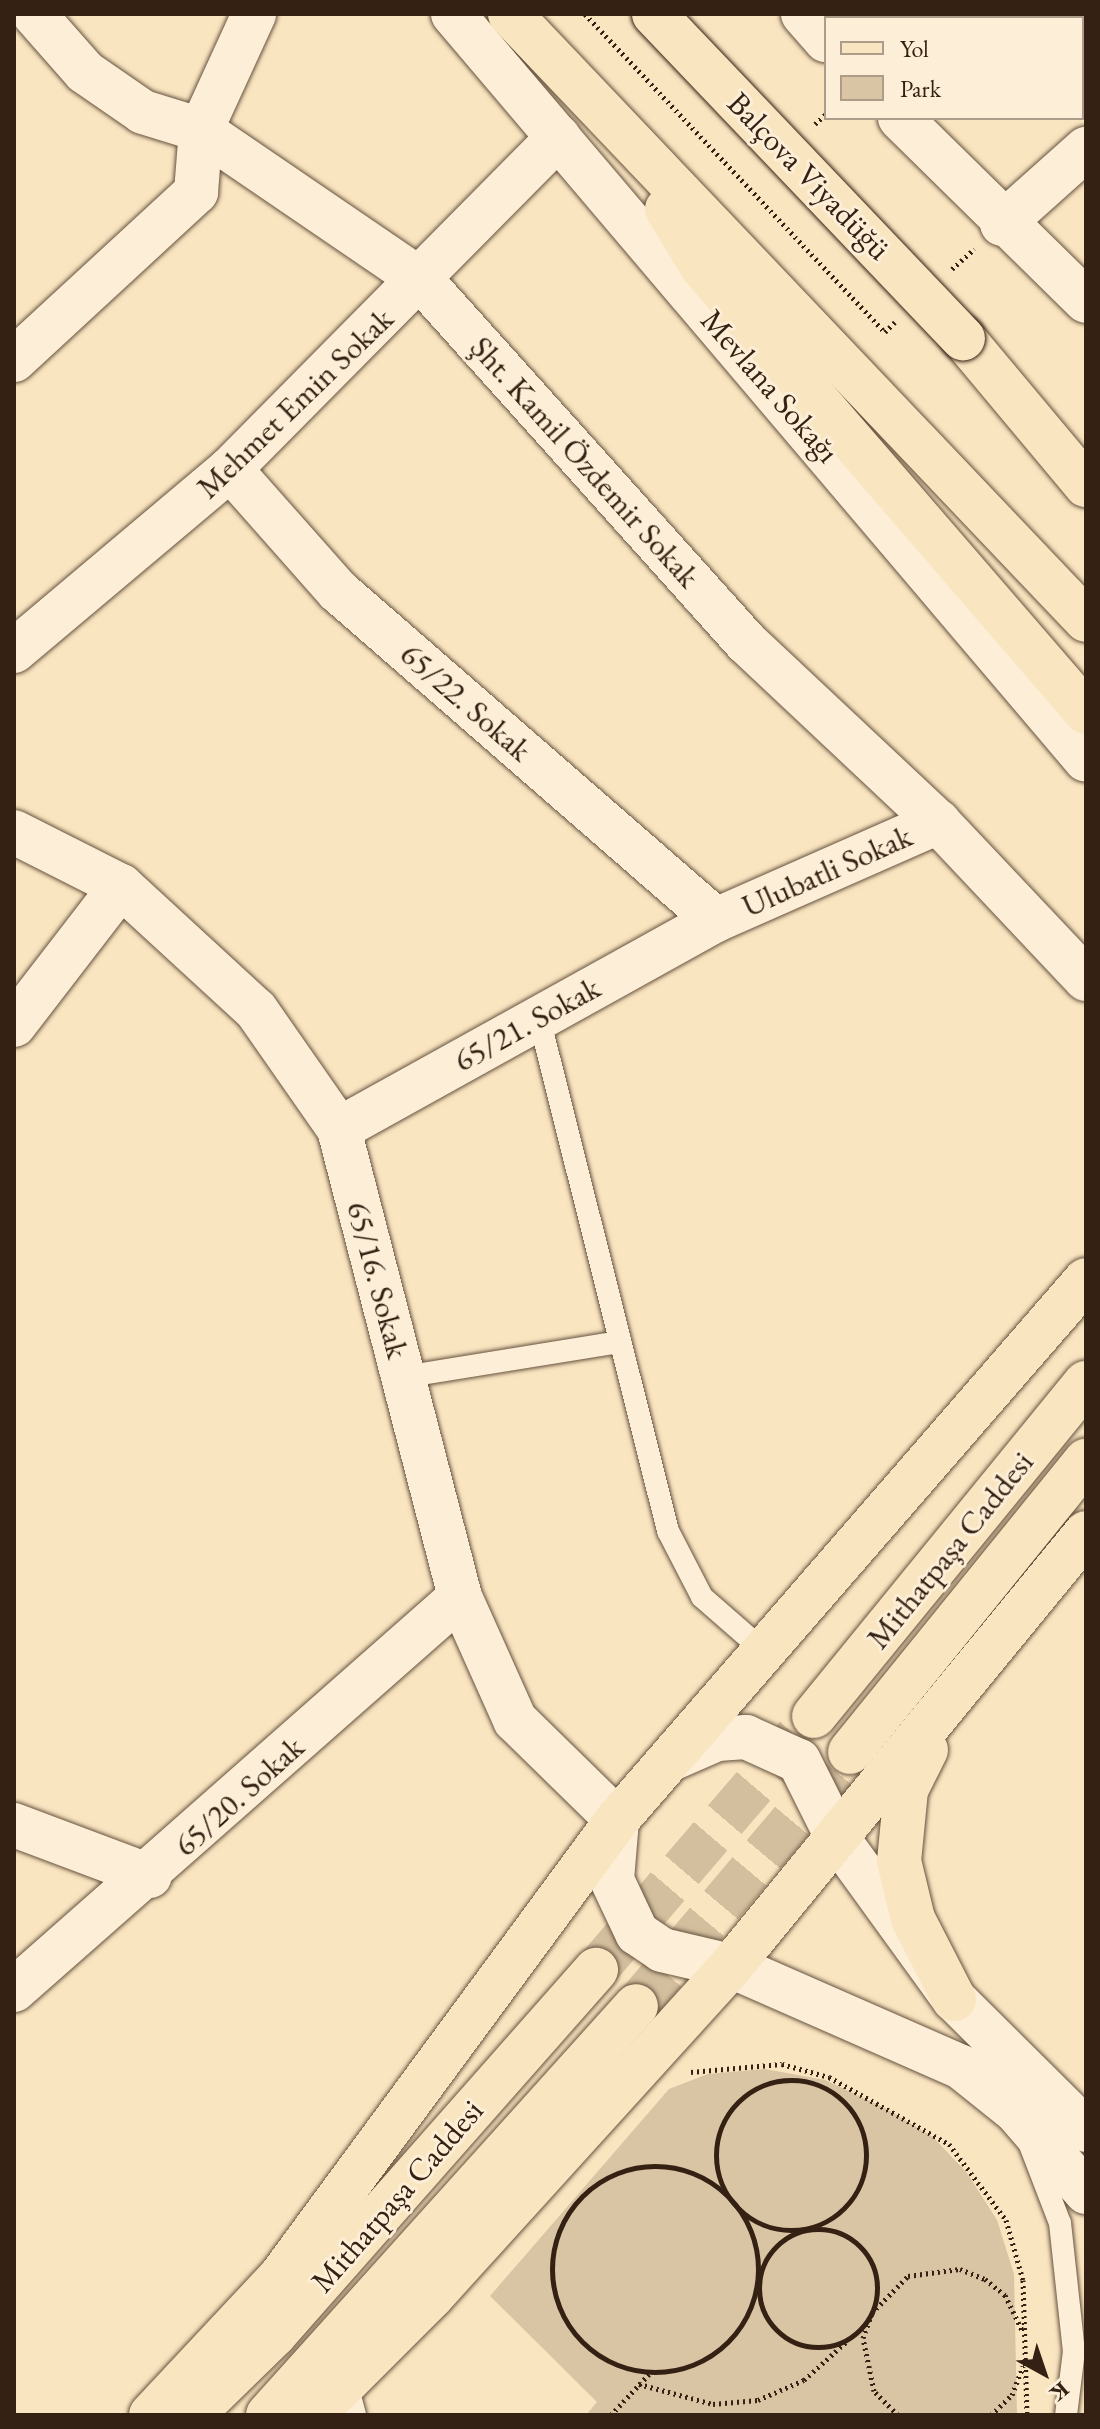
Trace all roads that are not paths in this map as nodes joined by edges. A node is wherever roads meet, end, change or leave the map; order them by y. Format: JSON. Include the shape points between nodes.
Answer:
{"nodes":[{"id":1,"x":34,"y":14,"type":"edge"},
{"id":2,"x":254,"y":14,"type":"edge"},
{"id":3,"x":453,"y":14,"type":"edge"},
{"id":4,"x":510,"y":14,"type":"edge"},
{"id":5,"x":654,"y":14,"type":"edge"},
{"id":6,"x":803,"y":14,"type":"edge"},
{"id":7,"x":824,"y":38,"type":"edge"},
{"id":8,"x":902,"y":120,"type":"edge"},
{"id":9,"x":201,"y":130,"type":"junction"},
{"id":10,"x":558,"y":137,"type":"junction"},
{"id":11,"x":631,"y":148,"type":"junction"},
{"id":12,"x":1086,"y":149,"type":"edge"},
{"id":13,"x":1002,"y":224,"type":"junction"},
{"id":14,"x":422,"y":281,"type":"junction"},
{"id":15,"x":1086,"y":301,"type":"edge"},
{"id":16,"x":963,"y":338,"type":"junction"},
{"id":17,"x":20,"y":340,"type":"edge"},
{"id":18,"x":1086,"y":446,"type":"edge"},
{"id":19,"x":230,"y":469,"type":"junction"},
{"id":20,"x":1086,"y":485,"type":"edge"},
{"id":21,"x":1086,"y":620,"type":"edge"},
{"id":22,"x":14,"y":651,"type":"edge"},
{"id":23,"x":1086,"y":712,"type":"edge"},
{"id":24,"x":1086,"y":760,"type":"edge"},
{"id":25,"x":938,"y":822,"type":"junction"},
{"id":26,"x":14,"y":832,"type":"edge"},
{"id":27,"x":121,"y":886,"type":"junction"},
{"id":28,"x":716,"y":920,"type":"junction"},
{"id":29,"x":1086,"y":979,"type":"edge"},
{"id":30,"x":539,"y":1018,"type":"junction"},
{"id":31,"x":14,"y":1025,"type":"edge"},
{"id":32,"x":339,"y":1129,"type":"junction"},
{"id":33,"x":1086,"y":1250,"type":"edge"},
{"id":34,"x":1075,"y":1293,"type":"edge"},
{"id":35,"x":620,"y":1342,"type":"junction"},
{"id":36,"x":403,"y":1377,"type":"junction"},
{"id":37,"x":1086,"y":1383,"type":"edge"},
{"id":38,"x":1086,"y":1461,"type":"edge"},
{"id":39,"x":1086,"y":1533,"type":"edge"},
{"id":40,"x":460,"y":1597,"type":"junction"},
{"id":41,"x":765,"y":1652,"type":"junction"},
{"id":42,"x":954,"y":1695,"type":"junction"},
{"id":43,"x":814,"y":1716,"type":"tunnel mouth"},
{"id":44,"x":850,"y":1752,"type":"tunnel mouth"},
{"id":45,"x":671,"y":1759,"type":"junction"},
{"id":46,"x":617,"y":1820,"type":"junction"},
{"id":47,"x":14,"y":1825,"type":"edge"},
{"id":48,"x":838,"y":1839,"type":"junction"},
{"id":49,"x":150,"y":1876,"type":"junction"},
{"id":50,"x":731,"y":1966,"type":"junction"},
{"id":51,"x":596,"y":1970,"type":"tunnel mouth"},
{"id":52,"x":14,"y":1990,"type":"edge"},
{"id":53,"x":954,"y":1999,"type":"junction"},
{"id":54,"x":636,"y":2006,"type":"tunnel mouth"},
{"id":55,"x":1016,"y":2111,"type":"junction"},
{"id":56,"x":1083,"y":2125,"type":"edge"},
{"id":57,"x":1086,"y":2192,"type":"edge"},
{"id":58,"x":350,"y":2398,"type":"edge"},
{"id":59,"x":151,"y":2415,"type":"edge"},
{"id":60,"x":192,"y":2415,"type":"edge"},
{"id":61,"x":268,"y":2415,"type":"edge"},
{"id":62,"x":313,"y":2415,"type":"edge"},
{"id":63,"x":1066,"y":2415,"type":"edge"}],
"edges":[{"from":1,"to":9,"type":"street","name":"Şht. Kamil Özdemir Sokak","via":[[85,72],[143,112]]},
{"from":2,"to":9,"type":"street"},
{"from":3,"to":10,"type":"street","name":"Mevlana Sokağı"},
{"from":4,"to":11,"type":"main road"},
{"from":5,"to":16,"type":"main road","name":"Balçova Viyadüğü","bridge":true},
{"from":6,"to":7,"type":"street"},
{"from":8,"to":13,"type":"street"},
{"from":9,"to":14,"type":"street","name":"Şht. Kamil Özdemir Sokak"},
{"from":9,"to":17,"type":"street","via":[[196,192]]},
{"from":10,"to":14,"type":"street","name":"Mehmet Emin Sokak"},
{"from":10,"to":24,"type":"street","name":"Mevlana Sokağı"},
{"from":11,"to":21,"type":"main road"},
{"from":11,"to":23,"type":"main road","via":[[702,267]]},
{"from":12,"to":13,"type":"street"},
{"from":13,"to":15,"type":"street"},
{"from":14,"to":19,"type":"street","name":"Mehmet Emin Sokak"},
{"from":14,"to":25,"type":"street","name":"Şht. Kamil Özdemir Sokak","via":[[746,642]]},
{"from":16,"to":18,"type":"main road"},
{"from":16,"to":20,"type":"main road"},
{"from":19,"to":22,"type":"street","name":"Mehmet Emin Sokak"},
{"from":19,"to":28,"type":"street","name":"65/22. Sokak","via":[[338,591]]},
{"from":25,"to":28,"type":"street","name":"Ulubatli Sokak"},
{"from":25,"to":29,"type":"street","name":"Şht. Kamil Özdemir Sokak"},
{"from":26,"to":27,"type":"street","name":"65/16. Sokak"},
{"from":27,"to":31,"type":"street"},
{"from":27,"to":32,"type":"street","name":"65/16. Sokak","via":[[256,1010]]},
{"from":28,"to":30,"type":"street","name":"65/21. Sokak"},
{"from":30,"to":32,"type":"street","name":"65/21. Sokak"},
{"from":30,"to":35,"type":"lane"},
{"from":32,"to":36,"type":"street","name":"65/16. Sokak"},
{"from":33,"to":34,"type":"main road"},
{"from":34,"to":41,"type":"main road"},
{"from":35,"to":36,"type":"lane"},
{"from":35,"to":41,"type":"lane","via":[[668,1531],[702,1597]]},
{"from":36,"to":40,"type":"street","name":"65/16. Sokak"},
{"from":37,"to":43,"type":"main road","name":"Mithatpaşa Caddesi"},
{"from":38,"to":44,"type":"main road","name":"Mithatpaşa Caddesi"},
{"from":39,"to":42,"type":"main road"},
{"from":40,"to":46,"type":"street","name":"65/16. Sokak","via":[[515,1720]]},
{"from":40,"to":49,"type":"street","name":"65/20. Sokak"},
{"from":41,"to":45,"type":"main road"},
{"from":42,"to":48,"type":"main road"},
{"from":42,"to":53,"type":"main road","via":[[906,1790],[899,1861],[913,1919]]},
{"from":45,"to":46,"type":"main road"},
{"from":45,"to":48,"type":"street","via":[[717,1739],[774,1745],[816,1783]]},
{"from":46,"to":50,"type":"street","via":[[612,1880],[637,1933],[662,1950]]},
{"from":46,"to":59,"type":"main road","via":[[281,2276]]},
{"from":47,"to":49,"type":"street"},
{"from":48,"to":50,"type":"main road"},
{"from":48,"to":53,"type":"street"},
{"from":49,"to":52,"type":"street","name":"65/20. Sokak"},
{"from":50,"to":55,"type":"street","via":[[961,2067]]},
{"from":50,"to":58,"type":"main road"},
{"from":51,"to":60,"type":"main road","name":"Mithatpaşa Caddesi","via":[[274,2335]]},
{"from":53,"to":56,"type":"street"},
{"from":54,"to":61,"type":"main road","name":"Mithatpaşa Caddesi"},
{"from":55,"to":57,"type":"street"},
{"from":55,"to":63,"type":"lane","via":[[1060,2223],[1074,2351]]},
{"from":58,"to":62,"type":"main road"}]}
